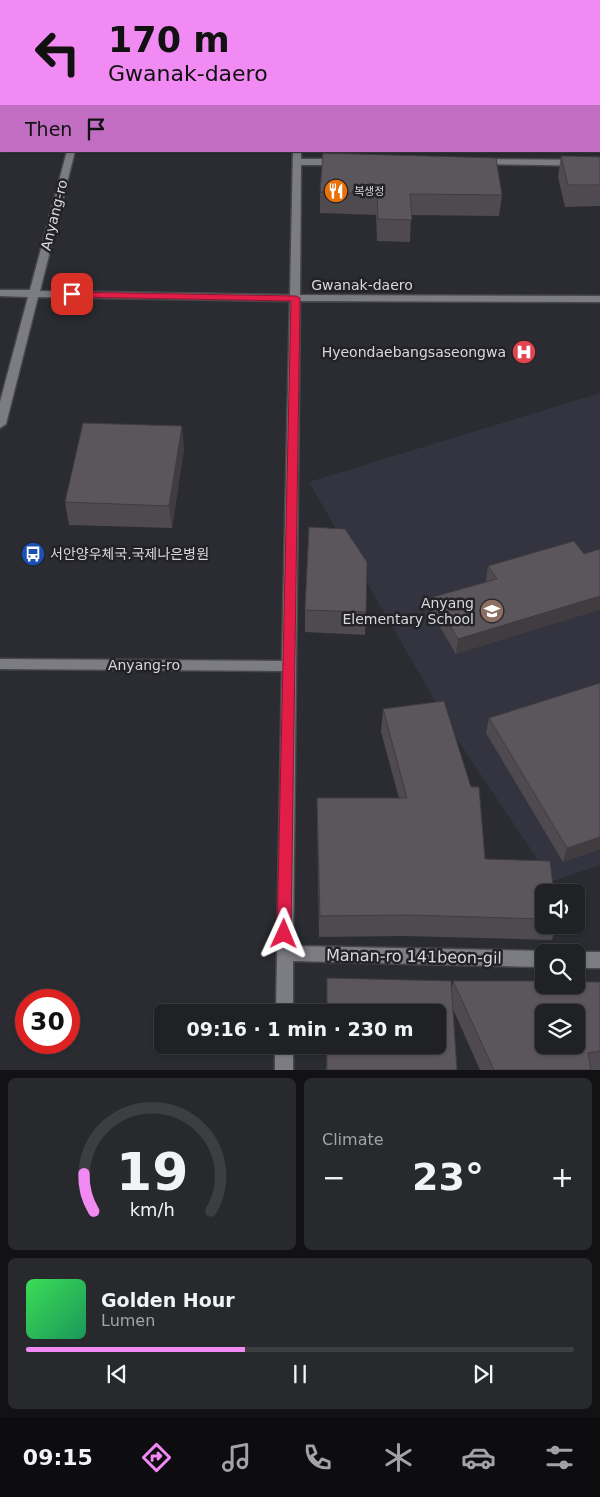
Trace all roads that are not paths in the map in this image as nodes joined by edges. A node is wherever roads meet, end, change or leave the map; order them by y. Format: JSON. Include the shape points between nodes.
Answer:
{"nodes":[{"id":1,"x":71,"y":152,"type":"edge"},
{"id":2,"x":297,"y":156,"type":"edge"},
{"id":3,"x":346,"y":162,"type":"edge"},
{"id":4,"x":473,"y":162,"type":"edge"},
{"id":5,"x":600,"y":163,"type":"edge"},
{"id":6,"x":0,"y":293,"type":"edge"},
{"id":7,"x":34,"y":293,"type":"junction"},
{"id":8,"x":296,"y":298,"type":"junction"},
{"id":9,"x":600,"y":299,"type":"edge"},
{"id":10,"x":0,"y":424,"type":"edge"},
{"id":11,"x":0,"y":664,"type":"edge"},
{"id":12,"x":289,"y":666,"type":"junction"},
{"id":13,"x":284,"y":954,"type":"junction"},
{"id":14,"x":535,"y":959,"type":"edge"},
{"id":15,"x":585,"y":960,"type":"edge"},
{"id":16,"x":600,"y":960,"type":"edge"},
{"id":17,"x":284,"y":1004,"type":"edge"},
{"id":18,"x":284,"y":1054,"type":"edge"},
{"id":19,"x":284,"y":1070,"type":"edge"}],
"edges":[{"from":1,"to":7,"type":"street","name":"Anyang-ro"},
{"from":2,"to":3,"type":"street"},
{"from":2,"to":8,"type":"street"},
{"from":4,"to":5,"type":"street"},
{"from":6,"to":7,"type":"street","name":"Gwanak-daero"},
{"from":7,"to":8,"type":"street","name":"Gwanak-daero"},
{"from":7,"to":10,"type":"street","name":"Anyang-ro"},
{"from":8,"to":9,"type":"street","name":"Gwanak-daero"},
{"from":8,"to":12,"type":"street"},
{"from":11,"to":12,"type":"street","name":"Anyang-ro"},
{"from":12,"to":13,"type":"street"},
{"from":13,"to":14,"type":"street","name":"Manan-ro 141beon-gil"},
{"from":13,"to":17,"type":"street"},
{"from":15,"to":16,"type":"street"},
{"from":18,"to":19,"type":"street"}]}
